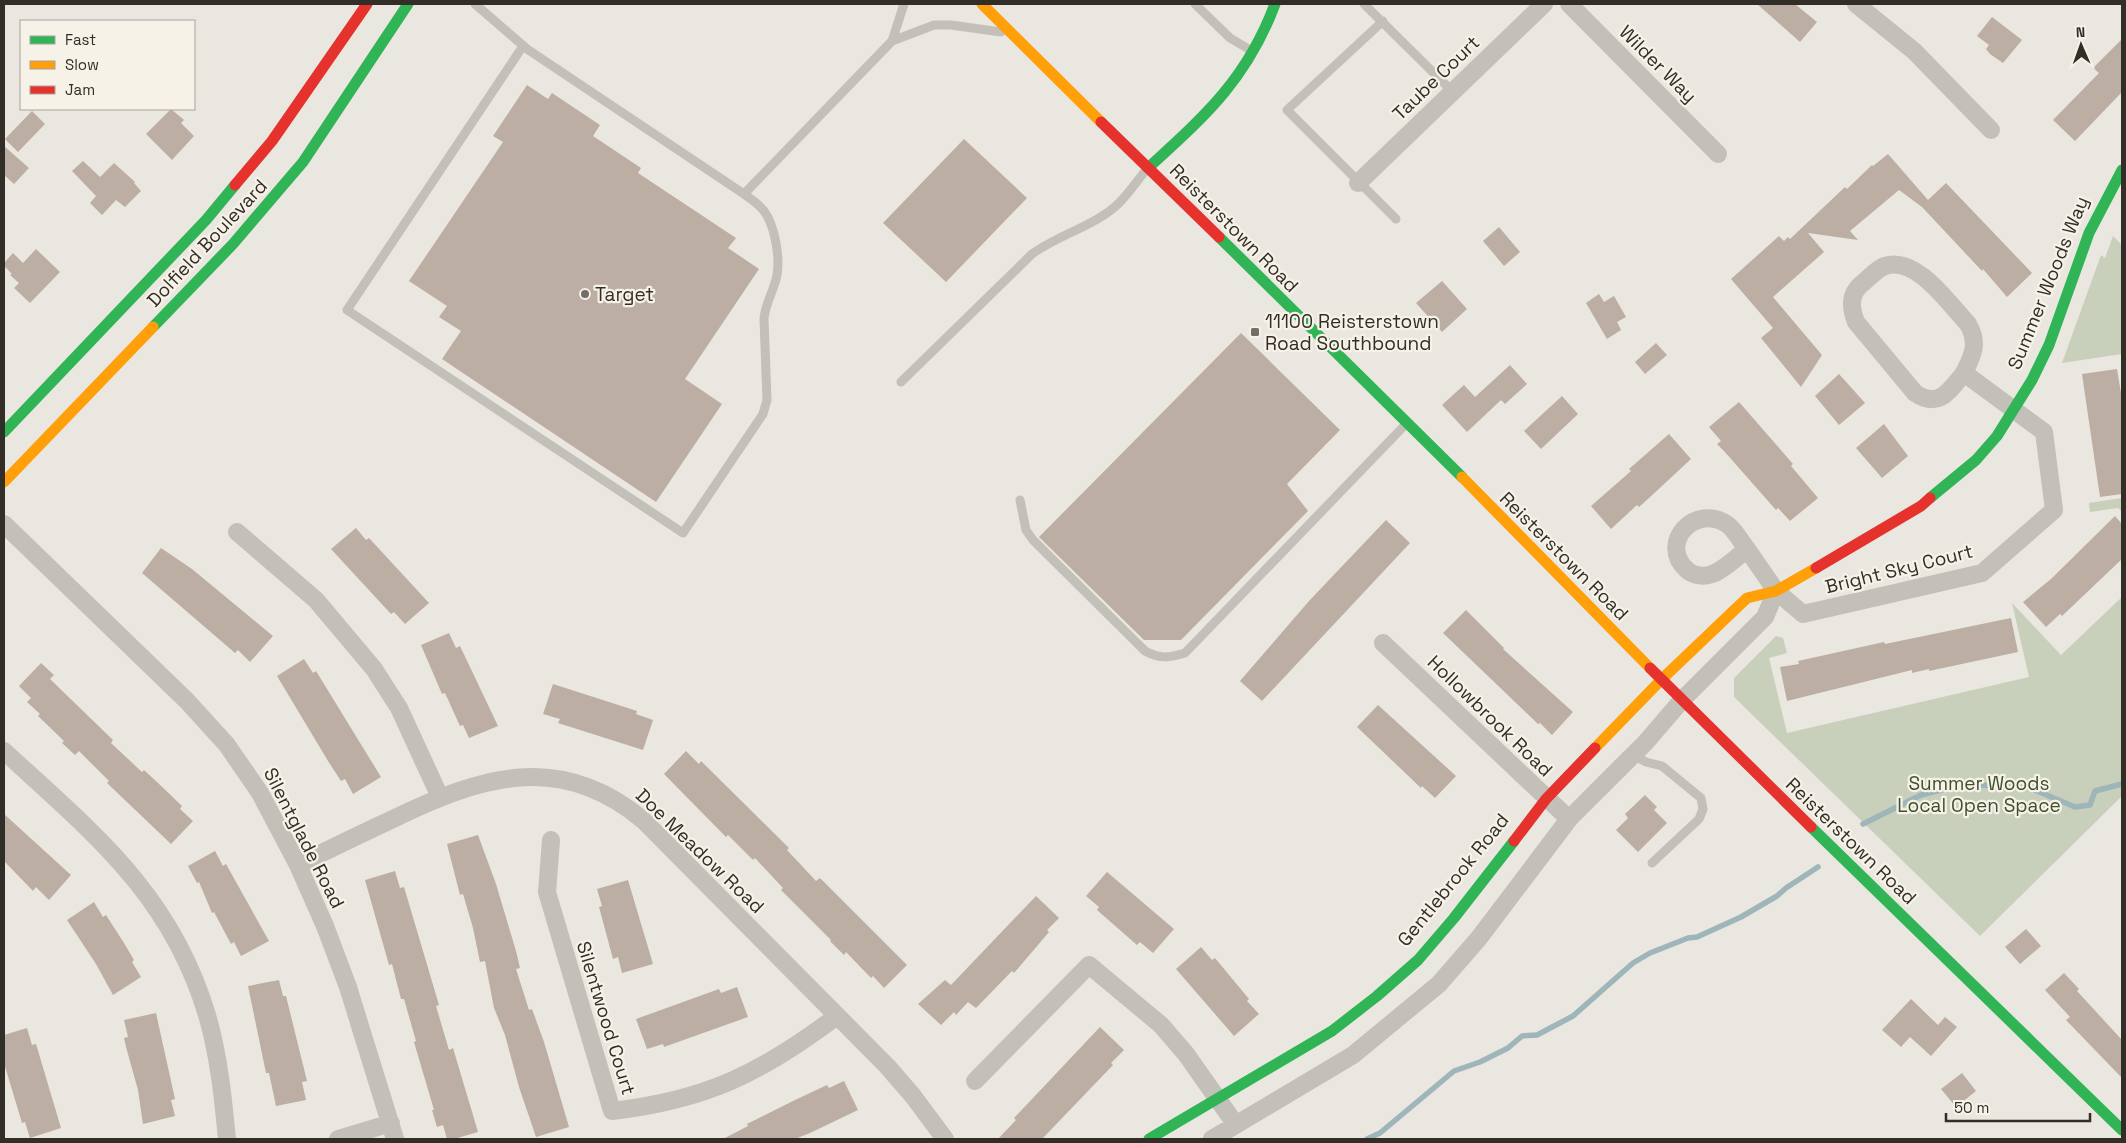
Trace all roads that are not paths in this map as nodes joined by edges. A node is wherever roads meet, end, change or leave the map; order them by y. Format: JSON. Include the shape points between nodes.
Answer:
{"nodes":[{"id":1,"x":367,"y":4,"type":"edge"},
{"id":2,"x":408,"y":4,"type":"edge"},
{"id":3,"x":475,"y":4,"type":"edge"},
{"id":4,"x":904,"y":4,"type":"edge"},
{"id":5,"x":982,"y":4,"type":"edge"},
{"id":6,"x":1195,"y":4,"type":"edge"},
{"id":7,"x":1275,"y":4,"type":"edge"},
{"id":8,"x":1364,"y":4,"type":"edge"},
{"id":9,"x":1544,"y":4,"type":"edge"},
{"id":10,"x":1569,"y":4,"type":"edge"},
{"id":11,"x":1856,"y":4,"type":"edge"},
{"id":12,"x":1382,"y":21,"type":"junction"},
{"id":13,"x":1010,"y":33,"type":"junction"},
{"id":14,"x":892,"y":41,"type":"junction"},
{"id":15,"x":523,"y":46,"type":"junction"},
{"id":16,"x":1254,"y":52,"type":"junction"},
{"id":17,"x":1452,"y":91,"type":"junction"},
{"id":18,"x":1991,"y":130,"type":"dead end"},
{"id":19,"x":1718,"y":154,"type":"dead end"},
{"id":20,"x":1148,"y":168,"type":"junction"},
{"id":21,"x":2122,"y":170,"type":"edge"},
{"id":22,"x":1358,"y":183,"type":"junction"},
{"id":23,"x":744,"y":194,"type":"junction"},
{"id":24,"x":1396,"y":219,"type":"dead end"},
{"id":25,"x":1964,"y":373,"type":"junction"},
{"id":26,"x":901,"y":382,"type":"dead end"},
{"id":27,"x":2015,"y":410,"type":"junction"},
{"id":28,"x":1407,"y":423,"type":"junction"},
{"id":29,"x":4,"y":432,"type":"edge"},
{"id":30,"x":4,"y":482,"type":"edge"},
{"id":31,"x":1020,"y":500,"type":"dead end"},
{"id":32,"x":4,"y":524,"type":"edge"},
{"id":33,"x":237,"y":532,"type":"dead end"},
{"id":34,"x":1747,"y":549,"type":"dead end"},
{"id":35,"x":1776,"y":591,"type":"junction"},
{"id":36,"x":1383,"y":643,"type":"dead end"},
{"id":37,"x":1662,"y":679,"type":"junction"},
{"id":38,"x":1682,"y":700,"type":"junction"},
{"id":39,"x":4,"y":751,"type":"edge"},
{"id":40,"x":1633,"y":755,"type":"junction"},
{"id":41,"x":440,"y":796,"type":"junction"},
{"id":42,"x":1546,"y":799,"type":"junction"},
{"id":43,"x":1569,"y":819,"type":"junction"},
{"id":44,"x":551,"y":840,"type":"dead end"},
{"id":45,"x":1652,"y":863,"type":"dead end"},
{"id":46,"x":298,"y":865,"type":"junction"},
{"id":47,"x":837,"y":1016,"type":"junction"},
{"id":48,"x":975,"y":1081,"type":"dead end"},
{"id":49,"x":1216,"y":1098,"type":"junction"},
{"id":50,"x":1236,"y":1126,"type":"junction"},
{"id":51,"x":2122,"y":1130,"type":"edge"},
{"id":52,"x":393,"y":1131,"type":"edge"},
{"id":53,"x":227,"y":1139,"type":"edge"},
{"id":54,"x":338,"y":1139,"type":"edge"},
{"id":55,"x":945,"y":1139,"type":"edge"},
{"id":56,"x":1149,"y":1139,"type":"edge"},
{"id":57,"x":1212,"y":1139,"type":"edge"}],
"edges":[{"from":1,"to":29,"type":"main road","name":"Dolfield Boulevard","via":[[272,141],[206,220]]},
{"from":2,"to":30,"type":"main road","name":"Dolfield Boulevard","via":[[302,162],[270,202]]},
{"from":3,"to":15,"type":"lane"},
{"from":4,"to":14,"type":"lane"},
{"from":5,"to":13,"type":"main road","name":"Reisterstown Road"},
{"from":6,"to":16,"type":"lane","via":[[1230,38]]},
{"from":7,"to":16,"type":"main road"},
{"from":8,"to":12,"type":"lane"},
{"from":9,"to":17,"type":"street","name":"Taube Court"},
{"from":10,"to":19,"type":"street","name":"Wilder Way"},
{"from":11,"to":18,"type":"street","via":[[1914,51]]},
{"from":12,"to":17,"type":"lane"},
{"from":12,"to":22,"type":"lane","via":[[1286,110]]},
{"from":13,"to":14,"type":"lane","via":[[934,25]]},
{"from":13,"to":20,"type":"main road","name":"Reisterstown Road"},
{"from":14,"to":23,"type":"lane"},
{"from":15,"to":23,"type":"lane"},
{"from":15,"to":23,"type":"lane","via":[[347,310],[683,533],[763,414],[767,400],[764,319],[765,307],[778,273],[776,254],[771,224],[765,212]]},
{"from":16,"to":20,"type":"main road","via":[[1196,123]]},
{"from":17,"to":22,"type":"street","name":"Taube Court"},
{"from":20,"to":26,"type":"lane","via":[[1118,204],[1032,254]]},
{"from":20,"to":28,"type":"main road","name":"Reisterstown Road"},
{"from":21,"to":27,"type":"main road","name":"Summer Woods Way","via":[[2089,233],[2049,345]]},
{"from":22,"to":24,"type":"lane"},
{"from":25,"to":25,"type":"street","via":[[1974,350],[1974,333],[1918,271],[1907,265],[1884,266],[1856,288],[1851,300],[1856,322],[1915,393],[1925,400],[1946,395]]},
{"from":25,"to":27,"type":"street"},
{"from":27,"to":35,"type":"main road","name":"Summer Woods Way","via":[[1976,460],[1936,495]]},
{"from":27,"to":35,"type":"street","name":"Bright Sky Court","via":[[2044,432],[2054,510],[1982,573],[1803,614]]},
{"from":28,"to":31,"type":"lane","via":[[1185,653],[1171,658],[1159,658],[1145,650],[1033,540],[1026,530]]},
{"from":28,"to":37,"type":"main road","name":"Reisterstown Road"},
{"from":32,"to":46,"type":"street","name":"Silentglade Road","via":[[187,701],[227,745],[260,792]]},
{"from":33,"to":41,"type":"street","via":[[316,600],[370,663],[399,708]]},
{"from":34,"to":35,"type":"street"},
{"from":35,"to":37,"type":"main road","name":"Summer Woods Way","via":[[1747,598]]},
{"from":35,"to":38,"type":"street","via":[[1765,617]]},
{"from":36,"to":42,"type":"street","name":"Hollowbrook Road"},
{"from":37,"to":38,"type":"main road","name":"Reisterstown Road"},
{"from":37,"to":42,"type":"main road","name":"Gentlebrook Road"},
{"from":38,"to":40,"type":"street"},
{"from":38,"to":51,"type":"main road","name":"Reisterstown Road"},
{"from":39,"to":53,"type":"street","via":[[105,844],[156,905],[173,933],[187,959],[208,1017],[216,1051]]},
{"from":40,"to":43,"type":"street"},
{"from":40,"to":45,"type":"lane","via":[[1662,766],[1701,798],[1703,809],[1699,819]]},
{"from":41,"to":46,"type":"street","name":"Doe Meadow Road"},
{"from":41,"to":47,"type":"street","name":"Doe Meadow Road","via":[[483,782],[522,777],[575,782],[609,795],[643,820]]},
{"from":42,"to":43,"type":"street","name":"Hollowbrook Road"},
{"from":42,"to":49,"type":"main road","name":"Gentlebrook Road","via":[[1418,960],[1332,1030]]},
{"from":43,"to":50,"type":"street","via":[[1479,938],[1439,984],[1353,1055]]},
{"from":44,"to":47,"type":"street","name":"Silentwood Court","via":[[546,892],[612,1111],[655,1106],[723,1085],[769,1063]]},
{"from":46,"to":52,"type":"street","name":"Silentglade Road","via":[[348,987]]},
{"from":47,"to":55,"type":"street","name":"Doe Meadow Road","via":[[903,1084]]},
{"from":48,"to":49,"type":"street","via":[[1089,965],[1161,1025],[1186,1054]]},
{"from":49,"to":50,"type":"street"},
{"from":49,"to":56,"type":"main road","name":"Gentlebrook Road"},
{"from":50,"to":57,"type":"street"},
{"from":52,"to":54,"type":"street"}]}
